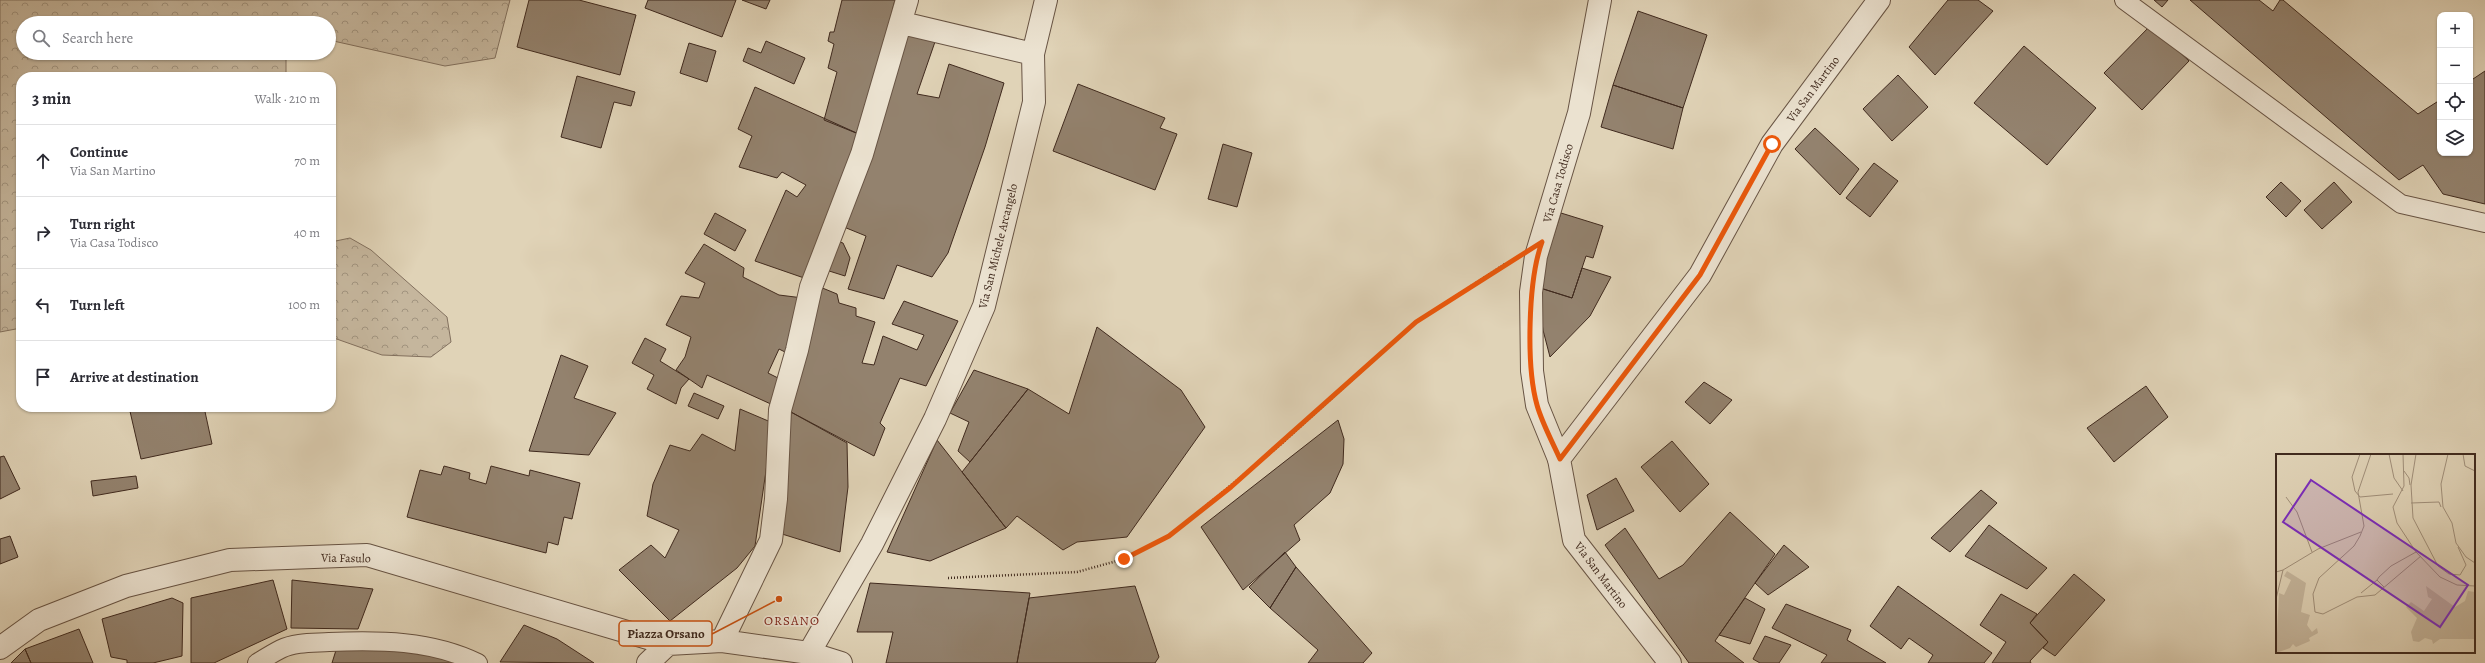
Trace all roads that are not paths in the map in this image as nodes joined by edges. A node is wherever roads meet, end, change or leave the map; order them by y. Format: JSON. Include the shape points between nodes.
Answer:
{"nodes":[{"id":1,"x":907,"y":0,"type":"edge"},
{"id":2,"x":1046,"y":0,"type":"edge"},
{"id":3,"x":1600,"y":0,"type":"edge"},
{"id":4,"x":1879,"y":0,"type":"edge"},
{"id":5,"x":2124,"y":0,"type":"edge"},
{"id":6,"x":902,"y":23,"type":"junction"},
{"id":7,"x":1033,"y":54,"type":"junction"},
{"id":8,"x":2485,"y":223,"type":"edge"},
{"id":9,"x":1560,"y":459,"type":"junction"},
{"id":10,"x":722,"y":641,"type":"junction"},
{"id":11,"x":668,"y":644,"type":"junction"},
{"id":12,"x":0,"y":648,"type":"edge"},
{"id":13,"x":809,"y":653,"type":"junction"},
{"id":14,"x":257,"y":663,"type":"edge"},
{"id":15,"x":478,"y":663,"type":"edge"},
{"id":16,"x":648,"y":663,"type":"edge"},
{"id":17,"x":841,"y":663,"type":"edge"},
{"id":18,"x":1670,"y":663,"type":"edge"}],
"edges":[{"from":1,"to":6,"type":"street"},
{"from":2,"to":7,"type":"street","name":"Via San Michele Arcangelo"},
{"from":3,"to":9,"type":"street","name":"Via Casa Todisco","via":[[1579,113],[1536,256],[1531,292],[1532,371],[1537,405]]},
{"from":4,"to":9,"type":"street","name":"Via San Martino","via":[[1772,144],[1700,275]]},
{"from":5,"to":8,"type":"lane","via":[[2401,204]]},
{"from":6,"to":7,"type":"street"},
{"from":6,"to":10,"type":"street","via":[[862,154],[811,287],[780,410],[776,499],[771,540]]},
{"from":7,"to":13,"type":"street","name":"Via San Michele Arcangelo","via":[[1034,102],[984,306],[935,419],[872,544]]},
{"from":9,"to":18,"type":"street","name":"Via San Martino","via":[[1574,540]]},
{"from":10,"to":11,"type":"street","name":"Via Fasulo"},
{"from":10,"to":13,"type":"street","name":"Via Fasulo"},
{"from":11,"to":12,"type":"street","name":"Via Fasulo","via":[[367,555],[230,560],[126,586],[39,620]]},
{"from":11,"to":16,"type":"street"},
{"from":13,"to":17,"type":"street","name":"Via Fasulo"},
{"from":14,"to":15,"type":"lane","via":[[281,648],[301,644],[373,640],[444,650]]}]}
